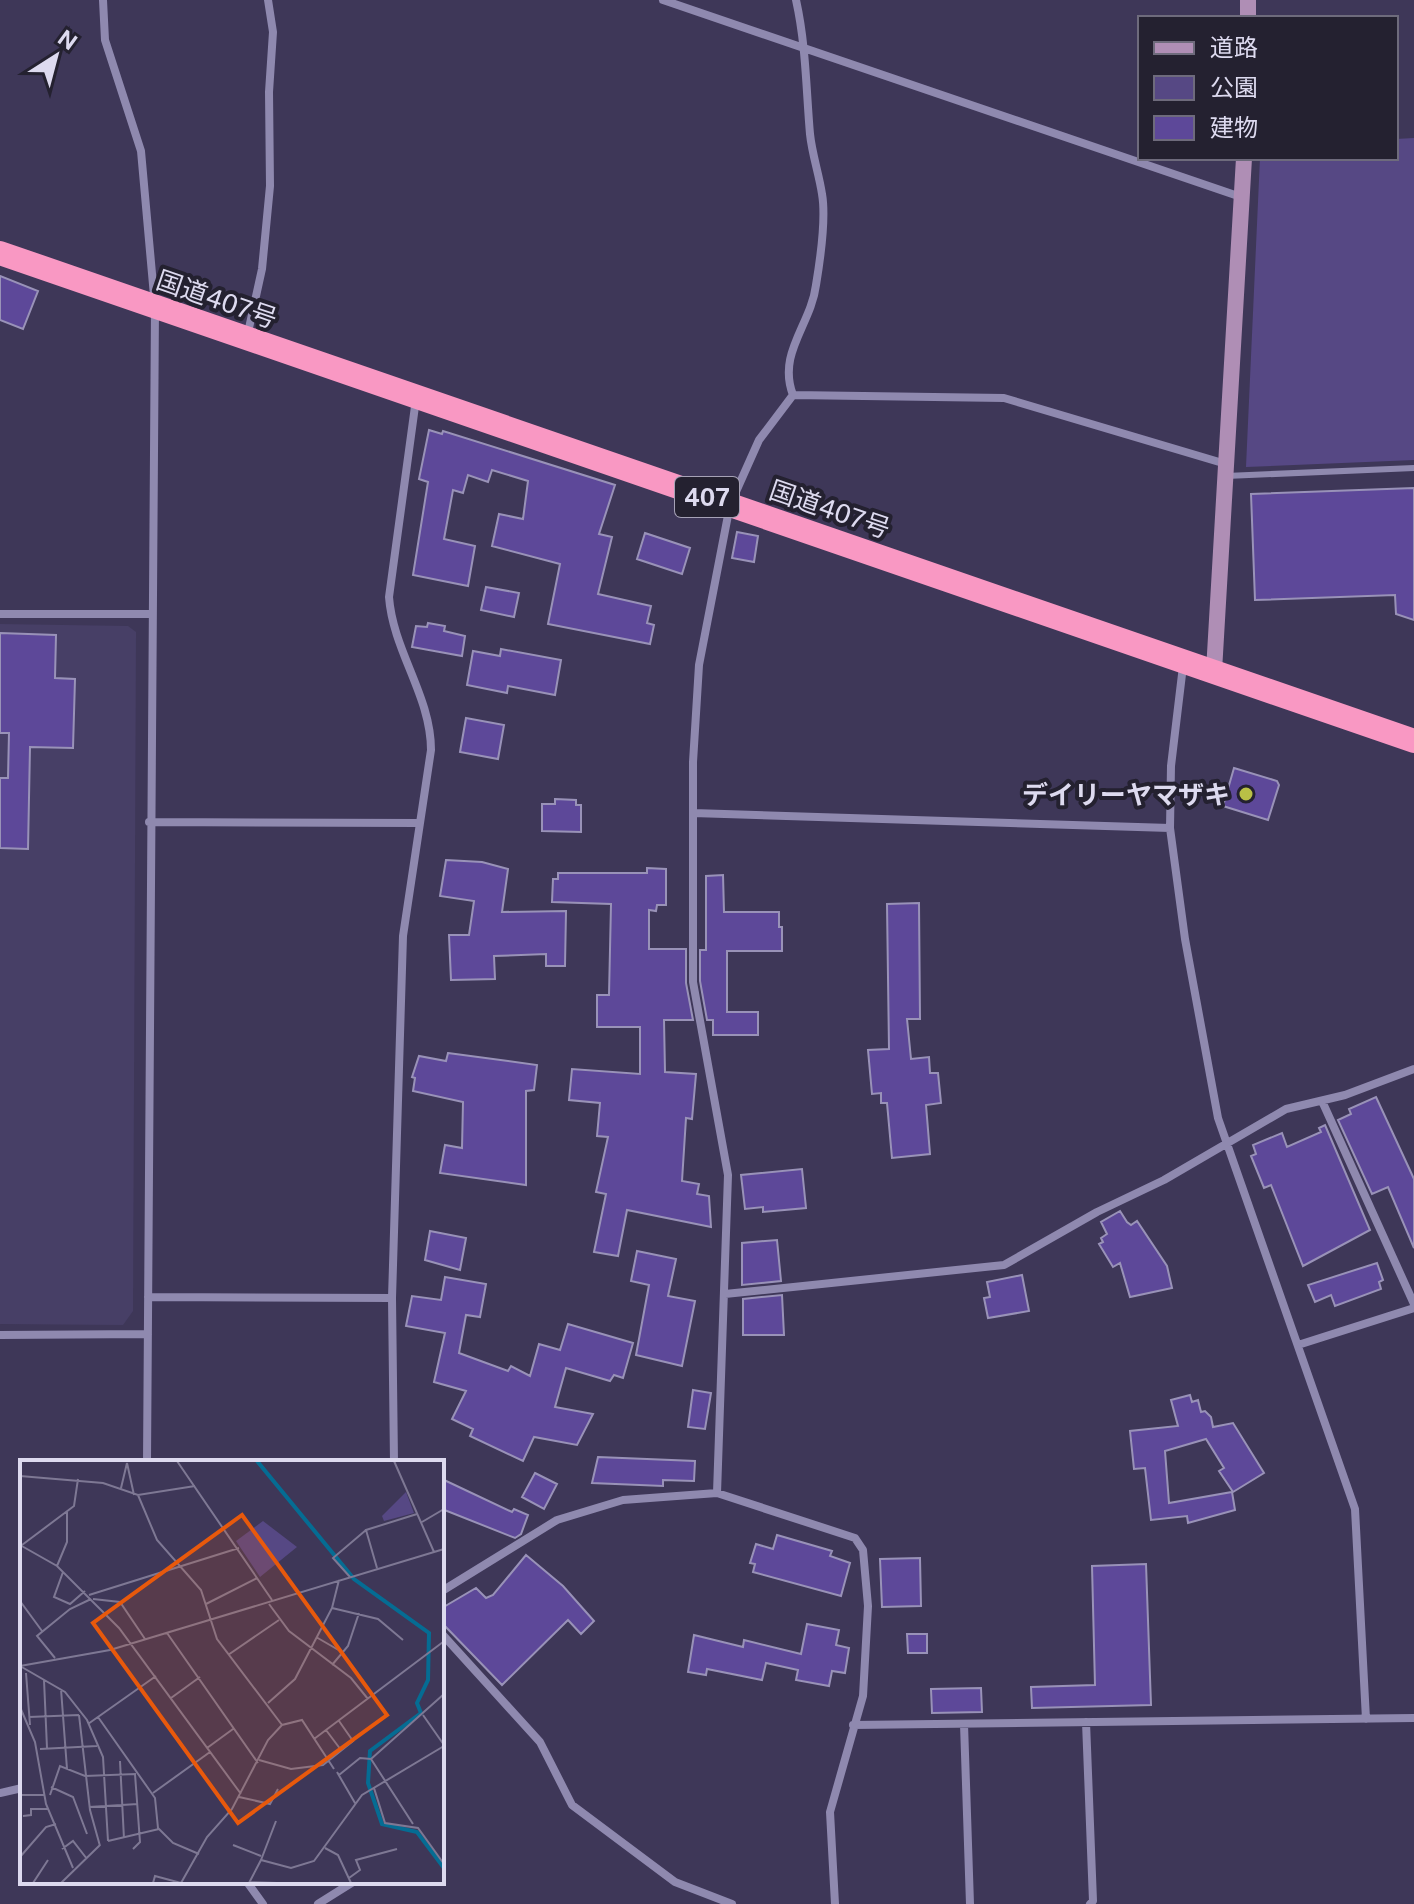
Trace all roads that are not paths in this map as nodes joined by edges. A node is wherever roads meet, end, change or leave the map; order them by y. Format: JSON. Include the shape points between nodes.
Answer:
{"nodes":[{"id":1,"x":103,"y":0,"type":"edge"},
{"id":2,"x":268,"y":0,"type":"edge"},
{"id":3,"x":663,"y":0,"type":"edge"},
{"id":4,"x":796,"y":0,"type":"edge"},
{"id":5,"x":807,"y":49,"type":"junction"},
{"id":6,"x":1244,"y":160,"type":"edge"},
{"id":7,"x":1243,"y":198,"type":"junction"},
{"id":8,"x":0,"y":253,"type":"edge"},
{"id":9,"x":155,"y":307,"type":"junction"},
{"id":10,"x":247,"y":339,"type":"junction"},
{"id":11,"x":793,"y":395,"type":"junction"},
{"id":12,"x":416,"y":398,"type":"junction"},
{"id":13,"x":1414,"y":468,"type":"edge"},
{"id":14,"x":1226,"y":470,"type":"junction"},
{"id":15,"x":730,"y":505,"type":"junction"},
{"id":16,"x":0,"y":614,"type":"edge"},
{"id":17,"x":151,"y":614,"type":"junction"},
{"id":18,"x":1183,"y":661,"type":"junction"},
{"id":19,"x":1214,"y":671,"type":"junction"},
{"id":20,"x":1414,"y":741,"type":"edge"},
{"id":21,"x":693,"y":813,"type":"junction"},
{"id":22,"x":149,"y":822,"type":"junction"},
{"id":23,"x":419,"y":823,"type":"junction"},
{"id":24,"x":1170,"y":828,"type":"junction"},
{"id":25,"x":1414,"y":1069,"type":"edge"},
{"id":26,"x":1322,"y":1101,"type":"junction"},
{"id":27,"x":1228,"y":1145,"type":"junction"},
{"id":28,"x":725,"y":1294,"type":"junction"},
{"id":29,"x":148,"y":1297,"type":"junction"},
{"id":30,"x":392,"y":1298,"type":"junction"},
{"id":31,"x":1414,"y":1306,"type":"edge"},
{"id":32,"x":148,"y":1334,"type":"junction"},
{"id":33,"x":0,"y":1335,"type":"edge"},
{"id":34,"x":1298,"y":1345,"type":"junction"},
{"id":35,"x":147,"y":1460,"type":"edge"},
{"id":36,"x":394,"y":1460,"type":"edge"},
{"id":37,"x":717,"y":1493,"type":"junction"},
{"id":38,"x":444,"y":1590,"type":"edge"},
{"id":39,"x":444,"y":1636,"type":"edge"},
{"id":40,"x":1414,"y":1718,"type":"edge"},
{"id":41,"x":1366,"y":1719,"type":"junction"},
{"id":42,"x":1086,"y":1722,"type":"junction"},
{"id":43,"x":964,"y":1724,"type":"junction"},
{"id":44,"x":853,"y":1725,"type":"junction"},
{"id":45,"x":20,"y":1788,"type":"edge"},
{"id":46,"x":0,"y":1793,"type":"edge"},
{"id":47,"x":248,"y":1884,"type":"edge"},
{"id":48,"x":350,"y":1884,"type":"edge"},
{"id":49,"x":263,"y":1904,"type":"edge"},
{"id":50,"x":318,"y":1904,"type":"edge"},
{"id":51,"x":732,"y":1904,"type":"edge"},
{"id":52,"x":835,"y":1904,"type":"edge"},
{"id":53,"x":970,"y":1904,"type":"edge"},
{"id":54,"x":1090,"y":1904,"type":"edge"}],
"edges":[{"from":1,"to":9,"type":"street","via":[[105,40],[141,151]]},
{"from":2,"to":10,"type":"street","via":[[273,32],[270,186],[262,269]]},
{"from":3,"to":5,"type":"street"},
{"from":4,"to":5,"type":"street"},
{"from":5,"to":7,"type":"street"},
{"from":5,"to":11,"type":"street","via":[[810,136],[823,198],[816,286],[808,316],[792,343],[787,380]]},
{"from":6,"to":7,"type":"street"},
{"from":7,"to":14,"type":"street"},
{"from":8,"to":9,"type":"highway","name":"国道407号","number":"407"},
{"from":9,"to":10,"type":"highway","name":"国道407号","number":"407"},
{"from":9,"to":17,"type":"street"},
{"from":10,"to":12,"type":"highway","name":"国道407号","number":"407"},
{"from":11,"to":14,"type":"street","via":[[1004,398]]},
{"from":11,"to":15,"type":"street","via":[[759,440]]},
{"from":12,"to":15,"type":"highway","name":"国道407号","number":"407"},
{"from":12,"to":23,"type":"street","via":[[389,597],[391,626],[431,725]]},
{"from":13,"to":14,"type":"lane"},
{"from":14,"to":19,"type":"street"},
{"from":15,"to":18,"type":"highway","name":"国道407号","number":"407"},
{"from":15,"to":21,"type":"street","via":[[699,665]]},
{"from":16,"to":17,"type":"street"},
{"from":17,"to":22,"type":"street"},
{"from":18,"to":19,"type":"highway","name":"国道407号","number":"407"},
{"from":18,"to":24,"type":"street"},
{"from":19,"to":20,"type":"highway","name":"国道407号","number":"407"},
{"from":21,"to":24,"type":"street"},
{"from":21,"to":28,"type":"street","via":[[693,982],[728,1175]]},
{"from":22,"to":23,"type":"street"},
{"from":22,"to":29,"type":"street"},
{"from":23,"to":30,"type":"street","via":[[403,936]]},
{"from":24,"to":27,"type":"street","via":[[1187,954],[1218,1118]]},
{"from":25,"to":26,"type":"street"},
{"from":26,"to":27,"type":"street","via":[[1286,1109]]},
{"from":26,"to":31,"type":"street"},
{"from":27,"to":28,"type":"street","via":[[1004,1265]]},
{"from":27,"to":34,"type":"street"},
{"from":28,"to":37,"type":"street"},
{"from":29,"to":30,"type":"street"},
{"from":29,"to":32,"type":"street"},
{"from":30,"to":36,"type":"street"},
{"from":31,"to":34,"type":"street"},
{"from":32,"to":33,"type":"street"},
{"from":32,"to":35,"type":"street"},
{"from":34,"to":41,"type":"street","via":[[1355,1509]]},
{"from":37,"to":38,"type":"street","via":[[623,1500],[557,1520]]},
{"from":37,"to":44,"type":"street","via":[[855,1538],[863,1550],[868,1606],[863,1696]]},
{"from":39,"to":51,"type":"street","via":[[540,1742],[572,1805],[675,1882]]},
{"from":40,"to":41,"type":"street"},
{"from":41,"to":42,"type":"street"},
{"from":42,"to":43,"type":"street"},
{"from":42,"to":54,"type":"street"},
{"from":43,"to":44,"type":"street"},
{"from":43,"to":53,"type":"street"},
{"from":44,"to":52,"type":"street","via":[[830,1812]]},
{"from":45,"to":46,"type":"street"},
{"from":47,"to":49,"type":"street"},
{"from":48,"to":50,"type":"street"}]}
